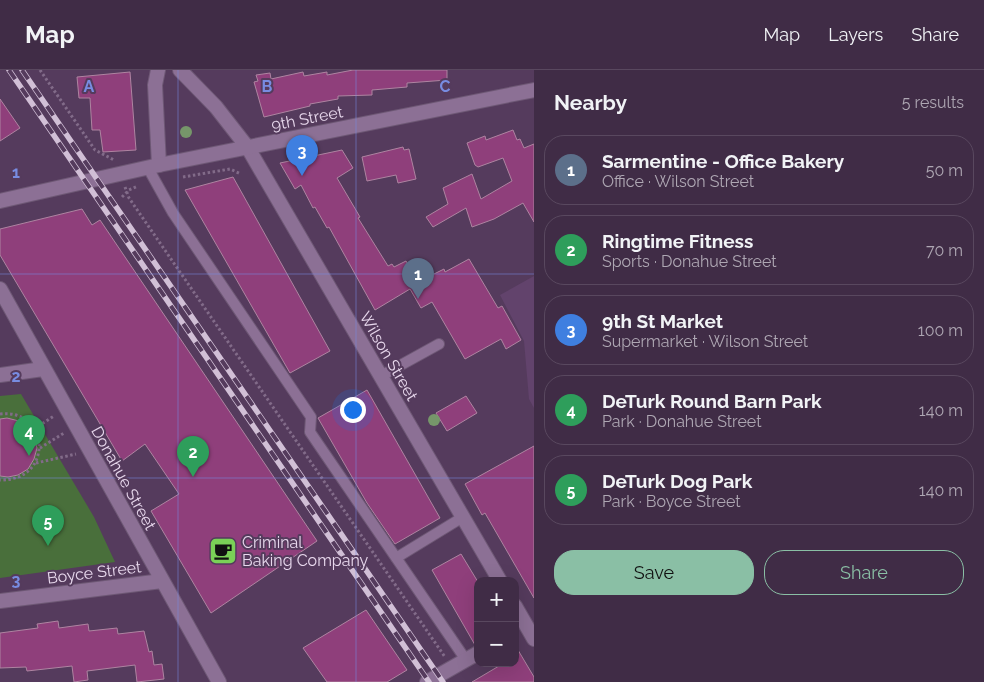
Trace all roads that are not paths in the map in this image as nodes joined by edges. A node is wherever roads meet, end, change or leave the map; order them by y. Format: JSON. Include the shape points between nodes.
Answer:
{"nodes":[{"id":1,"x":158,"y":70,"type":"edge"},
{"id":2,"x":180,"y":70,"type":"edge"},
{"id":3,"x":534,"y":90,"type":"edge"},
{"id":4,"x":248,"y":148,"type":"junction"},
{"id":5,"x":154,"y":167,"type":"junction"},
{"id":6,"x":0,"y":201,"type":"edge"},
{"id":7,"x":0,"y":289,"type":"edge"},
{"id":8,"x":438,"y":344,"type":"dead end"},
{"id":9,"x":43,"y":369,"type":"junction"},
{"id":10,"x":0,"y":375,"type":"edge"},
{"id":11,"x":381,"y":376,"type":"junction"},
{"id":12,"x":463,"y":517,"type":"junction"},
{"id":13,"x":396,"y":558,"type":"junction"},
{"id":14,"x":498,"y":577,"type":"edge"},
{"id":15,"x":162,"y":581,"type":"junction"},
{"id":16,"x":0,"y":601,"type":"edge"},
{"id":17,"x":519,"y":614,"type":"edge"},
{"id":18,"x":525,"y":627,"type":"edge"},
{"id":19,"x":534,"y":639,"type":"edge"},
{"id":20,"x":472,"y":656,"type":"edge"},
{"id":21,"x":219,"y":682,"type":"edge"},
{"id":22,"x":427,"y":682,"type":"edge"}],
"edges":[{"from":1,"to":5,"type":"street"},
{"from":2,"to":4,"type":"street","name":"Wilson Street","via":[[216,107]]},
{"from":3,"to":4,"type":"street","name":"9th Street"},
{"from":4,"to":5,"type":"street","name":"9th Street"},
{"from":4,"to":11,"type":"street","name":"Wilson Street"},
{"from":5,"to":6,"type":"street","name":"9th Street"},
{"from":5,"to":13,"type":"lane","via":[[155,182],[173,213],[311,417],[310,432]]},
{"from":7,"to":9,"type":"street","name":"Donahue Street"},
{"from":8,"to":11,"type":"lane"},
{"from":9,"to":10,"type":"street"},
{"from":9,"to":15,"type":"street","name":"Donahue Street"},
{"from":11,"to":12,"type":"street","name":"Wilson Street"},
{"from":12,"to":13,"type":"lane"},
{"from":12,"to":14,"type":"street","name":"Wilson Street"},
{"from":13,"to":20,"type":"lane"},
{"from":15,"to":16,"type":"street","name":"Boyce Street"},
{"from":15,"to":21,"type":"street","name":"Donahue Street"},
{"from":17,"to":18,"type":"street"},
{"from":18,"to":19,"type":"street"},
{"from":20,"to":22,"type":"street"}]}
